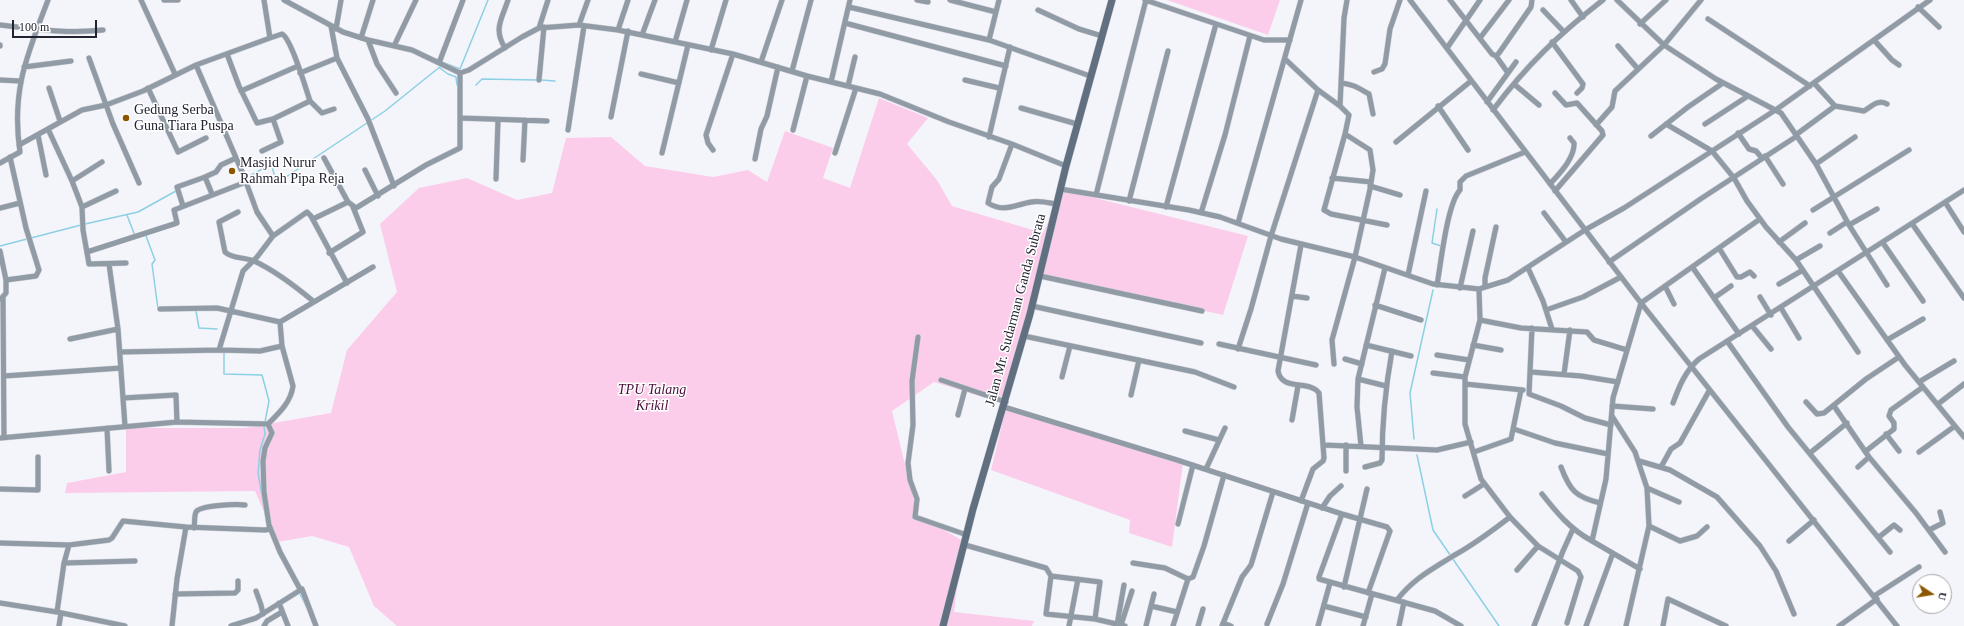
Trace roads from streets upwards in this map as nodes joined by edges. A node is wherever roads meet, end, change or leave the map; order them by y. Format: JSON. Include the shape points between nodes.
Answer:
{"nodes":[{"id":1,"x":48,"y":0,"type":"edge"},
{"id":2,"x":141,"y":0,"type":"edge"},
{"id":3,"x":164,"y":0,"type":"edge"},
{"id":4,"x":178,"y":0,"type":"edge"},
{"id":5,"x":264,"y":0,"type":"edge"},
{"id":6,"x":284,"y":0,"type":"edge"},
{"id":7,"x":342,"y":0,"type":"edge"},
{"id":8,"x":373,"y":0,"type":"edge"},
{"id":9,"x":416,"y":0,"type":"edge"},
{"id":10,"x":463,"y":0,"type":"edge"},
{"id":11,"x":508,"y":0,"type":"edge"},
{"id":12,"x":548,"y":0,"type":"edge"},
{"id":13,"x":588,"y":0,"type":"edge"},
{"id":14,"x":628,"y":0,"type":"edge"},
{"id":15,"x":655,"y":0,"type":"edge"},
{"id":16,"x":687,"y":0,"type":"edge"},
{"id":17,"x":726,"y":0,"type":"edge"},
{"id":18,"x":782,"y":0,"type":"edge"},
{"id":19,"x":811,"y":0,"type":"edge"},
{"id":20,"x":850,"y":0,"type":"edge"},
{"id":21,"x":917,"y":0,"type":"edge"},
{"id":22,"x":950,"y":0,"type":"edge"},
{"id":23,"x":999,"y":0,"type":"edge"},
{"id":24,"x":1112,"y":0,"type":"edge"},
{"id":25,"x":1145,"y":0,"type":"edge"},
{"id":26,"x":1301,"y":0,"type":"edge"},
{"id":27,"x":1347,"y":0,"type":"edge"},
{"id":28,"x":1400,"y":0,"type":"edge"},
{"id":29,"x":1411,"y":0,"type":"edge"},
{"id":30,"x":1450,"y":0,"type":"edge"},
{"id":31,"x":1480,"y":0,"type":"edge"},
{"id":32,"x":1509,"y":0,"type":"edge"},
{"id":33,"x":1532,"y":0,"type":"edge"},
{"id":34,"x":1571,"y":0,"type":"edge"},
{"id":35,"x":1603,"y":0,"type":"edge"},
{"id":36,"x":1617,"y":0,"type":"edge"},
{"id":37,"x":1666,"y":0,"type":"edge"},
{"id":38,"x":1701,"y":0,"type":"edge"},
{"id":39,"x":1930,"y":0,"type":"edge"},
{"id":40,"x":928,"y":2,"type":"dead end"},
{"id":41,"x":849,"y":7,"type":"junction"},
{"id":42,"x":1918,"y":7,"type":"junction"},
{"id":43,"x":1038,"y":10,"type":"dead end"},
{"id":44,"x":1543,"y":10,"type":"dead end"},
{"id":45,"x":996,"y":12,"type":"junction"},
{"id":46,"x":1582,"y":17,"type":"junction"},
{"id":47,"x":1708,"y":19,"type":"dead end"},
{"id":48,"x":1465,"y":20,"type":"junction"},
{"id":49,"x":845,"y":23,"type":"junction"},
{"id":50,"x":1216,"y":24,"type":"junction"},
{"id":51,"x":1640,"y":24,"type":"junction"},
{"id":52,"x":0,"y":25,"type":"edge"},
{"id":53,"x":582,"y":26,"type":"junction"},
{"id":54,"x":1939,"y":27,"type":"dead end"},
{"id":55,"x":333,"y":28,"type":"junction"},
{"id":56,"x":542,"y":28,"type":"junction"},
{"id":57,"x":36,"y":29,"type":"junction"},
{"id":58,"x":103,"y":30,"type":"dead end"},
{"id":59,"x":618,"y":30,"type":"junction"},
{"id":60,"x":628,"y":31,"type":"junction"},
{"id":61,"x":1564,"y":32,"type":"junction"},
{"id":62,"x":642,"y":35,"type":"junction"},
{"id":63,"x":1102,"y":36,"type":"junction"},
{"id":64,"x":1250,"y":36,"type":"junction"},
{"id":65,"x":270,"y":38,"type":"junction"},
{"id":66,"x":361,"y":38,"type":"junction"},
{"id":67,"x":1480,"y":38,"type":"junction"},
{"id":68,"x":368,"y":40,"type":"junction"},
{"id":69,"x":989,"y":40,"type":"junction"},
{"id":70,"x":1290,"y":40,"type":"junction"},
{"id":71,"x":1874,"y":40,"type":"junction"},
{"id":72,"x":675,"y":42,"type":"junction"},
{"id":73,"x":1552,"y":42,"type":"junction"},
{"id":74,"x":688,"y":45,"type":"junction"},
{"id":75,"x":1664,"y":45,"type":"junction"},
{"id":76,"x":394,"y":46,"type":"junction"},
{"id":77,"x":1618,"y":46,"type":"dead end"},
{"id":78,"x":1010,"y":47,"type":"junction"},
{"id":79,"x":505,"y":48,"type":"junction"},
{"id":80,"x":1446,"y":48,"type":"junction"},
{"id":81,"x":711,"y":50,"type":"junction"},
{"id":82,"x":1168,"y":51,"type":"dead end"},
{"id":83,"x":227,"y":54,"type":"junction"},
{"id":84,"x":733,"y":54,"type":"junction"},
{"id":85,"x":1496,"y":56,"type":"junction"},
{"id":86,"x":855,"y":57,"type":"dead end"},
{"id":87,"x":89,"y":58,"type":"dead end"},
{"id":88,"x":337,"y":58,"type":"junction"},
{"id":89,"x":1285,"y":59,"type":"junction"},
{"id":90,"x":71,"y":61,"type":"dead end"},
{"id":91,"x":762,"y":62,"type":"junction"},
{"id":92,"x":1516,"y":62,"type":"dead end"},
{"id":93,"x":440,"y":63,"type":"junction"},
{"id":94,"x":1899,"y":65,"type":"dead end"},
{"id":95,"x":196,"y":66,"type":"junction"},
{"id":96,"x":298,"y":66,"type":"junction"},
{"id":97,"x":1006,"y":66,"type":"junction"},
{"id":98,"x":24,"y":67,"type":"junction"},
{"id":99,"x":778,"y":67,"type":"junction"},
{"id":100,"x":1638,"y":69,"type":"junction"},
{"id":101,"x":792,"y":71,"type":"junction"},
{"id":102,"x":1374,"y":72,"type":"dead end"},
{"id":103,"x":300,"y":73,"type":"junction"},
{"id":104,"x":460,"y":73,"type":"junction"},
{"id":105,"x":1508,"y":73,"type":"junction"},
{"id":106,"x":176,"y":74,"type":"junction"},
{"id":107,"x":641,"y":74,"type":"dead end"},
{"id":108,"x":807,"y":76,"type":"junction"},
{"id":109,"x":1090,"y":76,"type":"junction"},
{"id":110,"x":0,"y":80,"type":"edge"},
{"id":111,"x":539,"y":80,"type":"dead end"},
{"id":112,"x":965,"y":80,"type":"dead end"},
{"id":113,"x":20,"y":81,"type":"junction"},
{"id":114,"x":1471,"y":81,"type":"junction"},
{"id":115,"x":831,"y":82,"type":"junction"},
{"id":116,"x":679,"y":83,"type":"junction"},
{"id":117,"x":1723,"y":83,"type":"junction"},
{"id":118,"x":1342,"y":84,"type":"junction"},
{"id":119,"x":1514,"y":84,"type":"junction"},
{"id":120,"x":1812,"y":85,"type":"junction"},
{"id":121,"x":848,"y":86,"type":"junction"},
{"id":122,"x":49,"y":88,"type":"dead end"},
{"id":123,"x":148,"y":88,"type":"junction"},
{"id":124,"x":856,"y":88,"type":"junction"},
{"id":125,"x":999,"y":88,"type":"junction"},
{"id":126,"x":1318,"y":90,"type":"junction"},
{"id":127,"x":241,"y":91,"type":"junction"},
{"id":128,"x":396,"y":93,"type":"dead end"},
{"id":129,"x":1555,"y":93,"type":"dead end"},
{"id":130,"x":1577,"y":93,"type":"dead end"},
{"id":131,"x":1748,"y":96,"type":"junction"},
{"id":132,"x":310,"y":101,"type":"junction"},
{"id":133,"x":1487,"y":102,"type":"junction"},
{"id":134,"x":1887,"y":104,"type":"dead end"},
{"id":135,"x":1539,"y":105,"type":"dead end"},
{"id":136,"x":106,"y":106,"type":"junction"},
{"id":137,"x":1340,"y":106,"type":"junction"},
{"id":138,"x":1438,"y":106,"type":"junction"},
{"id":139,"x":1835,"y":106,"type":"junction"},
{"id":140,"x":1022,"y":108,"type":"dead end"},
{"id":141,"x":334,"y":109,"type":"dead end"},
{"id":142,"x":1777,"y":109,"type":"junction"},
{"id":143,"x":1493,"y":110,"type":"junction"},
{"id":144,"x":1373,"y":114,"type":"dead end"},
{"id":145,"x":611,"y":117,"type":"dead end"},
{"id":146,"x":460,"y":118,"type":"junction"},
{"id":147,"x":273,"y":119,"type":"junction"},
{"id":148,"x":498,"y":120,"type":"junction"},
{"id":149,"x":525,"y":120,"type":"junction"},
{"id":150,"x":60,"y":121,"type":"junction"},
{"id":151,"x":547,"y":121,"type":"dead end"},
{"id":152,"x":1078,"y":124,"type":"junction"},
{"id":153,"x":1666,"y":124,"type":"junction"},
{"id":154,"x":1705,"y":124,"type":"dead end"},
{"id":155,"x":1596,"y":125,"type":"junction"},
{"id":156,"x":48,"y":129,"type":"junction"},
{"id":157,"x":568,"y":130,"type":"dead end"},
{"id":158,"x":793,"y":130,"type":"dead end"},
{"id":159,"x":1738,"y":133,"type":"junction"},
{"id":160,"x":1345,"y":134,"type":"junction"},
{"id":161,"x":38,"y":135,"type":"junction"},
{"id":162,"x":1797,"y":135,"type":"junction"},
{"id":163,"x":1652,"y":136,"type":"dead end"},
{"id":164,"x":989,"y":137,"type":"junction"},
{"id":165,"x":1855,"y":137,"type":"dead end"},
{"id":166,"x":206,"y":138,"type":"dead end"},
{"id":167,"x":1570,"y":138,"type":"dead end"},
{"id":168,"x":1396,"y":142,"type":"dead end"},
{"id":169,"x":1012,"y":144,"type":"junction"},
{"id":170,"x":19,"y":145,"type":"junction"},
{"id":171,"x":713,"y":150,"type":"dead end"},
{"id":172,"x":1468,"y":150,"type":"dead end"},
{"id":173,"x":1909,"y":150,"type":"dead end"},
{"id":174,"x":262,"y":151,"type":"dead end"},
{"id":175,"x":1712,"y":151,"type":"junction"},
{"id":176,"x":1525,"y":152,"type":"junction"},
{"id":177,"x":662,"y":153,"type":"dead end"},
{"id":178,"x":835,"y":153,"type":"dead end"},
{"id":179,"x":10,"y":157,"type":"junction"},
{"id":180,"x":1764,"y":157,"type":"junction"},
{"id":181,"x":236,"y":158,"type":"junction"},
{"id":182,"x":324,"y":158,"type":"dead end"},
{"id":183,"x":755,"y":159,"type":"dead end"},
{"id":184,"x":523,"y":160,"type":"dead end"},
{"id":185,"x":0,"y":162,"type":"edge"},
{"id":186,"x":102,"y":162,"type":"dead end"},
{"id":187,"x":1816,"y":164,"type":"junction"},
{"id":188,"x":1066,"y":166,"type":"junction"},
{"id":189,"x":365,"y":170,"type":"dead end"},
{"id":190,"x":46,"y":175,"type":"dead end"},
{"id":191,"x":206,"y":178,"type":"junction"},
{"id":192,"x":1332,"y":178,"type":"junction"},
{"id":193,"x":1734,"y":178,"type":"junction"},
{"id":194,"x":496,"y":179,"type":"dead end"},
{"id":195,"x":72,"y":181,"type":"junction"},
{"id":196,"x":246,"y":181,"type":"junction"},
{"id":197,"x":139,"y":183,"type":"dead end"},
{"id":198,"x":1370,"y":184,"type":"junction"},
{"id":199,"x":1550,"y":184,"type":"junction"},
{"id":200,"x":1783,"y":184,"type":"dead end"},
{"id":201,"x":394,"y":186,"type":"junction"},
{"id":202,"x":1060,"y":189,"type":"junction"},
{"id":203,"x":1964,"y":190,"type":"edge"},
{"id":204,"x":116,"y":191,"type":"dead end"},
{"id":205,"x":1426,"y":191,"type":"dead end"},
{"id":206,"x":1555,"y":191,"type":"junction"},
{"id":207,"x":212,"y":194,"type":"junction"},
{"id":208,"x":1096,"y":195,"type":"junction"},
{"id":209,"x":1400,"y":195,"type":"dead end"},
{"id":210,"x":378,"y":196,"type":"junction"},
{"id":211,"x":1835,"y":197,"type":"junction"},
{"id":212,"x":1130,"y":201,"type":"junction"},
{"id":213,"x":348,"y":202,"type":"junction"},
{"id":214,"x":1945,"y":202,"type":"junction"},
{"id":215,"x":20,"y":203,"type":"junction"},
{"id":216,"x":1057,"y":204,"type":"junction"},
{"id":217,"x":183,"y":206,"type":"junction"},
{"id":218,"x":82,"y":207,"type":"junction"},
{"id":219,"x":353,"y":207,"type":"junction"},
{"id":220,"x":1166,"y":207,"type":"junction"},
{"id":221,"x":0,"y":208,"type":"edge"},
{"id":222,"x":1877,"y":209,"type":"dead end"},
{"id":223,"x":1813,"y":210,"type":"dead end"},
{"id":224,"x":238,"y":212,"type":"dead end"},
{"id":225,"x":1201,"y":213,"type":"junction"},
{"id":226,"x":1544,"y":213,"type":"dead end"},
{"id":227,"x":313,"y":219,"type":"junction"},
{"id":228,"x":1760,"y":220,"type":"junction"},
{"id":229,"x":1363,"y":221,"type":"junction"},
{"id":230,"x":1238,"y":223,"type":"junction"},
{"id":231,"x":1805,"y":223,"type":"dead end"},
{"id":232,"x":1848,"y":223,"type":"junction"},
{"id":233,"x":1387,"y":225,"type":"dead end"},
{"id":234,"x":1913,"y":225,"type":"junction"},
{"id":235,"x":1496,"y":227,"type":"dead end"},
{"id":236,"x":1585,"y":230,"type":"junction"},
{"id":237,"x":1473,"y":231,"type":"dead end"},
{"id":238,"x":1964,"y":232,"type":"edge"},
{"id":239,"x":1830,"y":233,"type":"dead end"},
{"id":240,"x":274,"y":236,"type":"junction"},
{"id":241,"x":1271,"y":236,"type":"junction"},
{"id":242,"x":1566,"y":242,"type":"junction"},
{"id":243,"x":1779,"y":242,"type":"junction"},
{"id":244,"x":1883,"y":243,"type":"junction"},
{"id":245,"x":1301,"y":245,"type":"junction"},
{"id":246,"x":1820,"y":246,"type":"dead end"},
{"id":247,"x":1718,"y":248,"type":"junction"},
{"id":248,"x":0,"y":251,"type":"edge"},
{"id":249,"x":87,"y":252,"type":"junction"},
{"id":250,"x":330,"y":253,"type":"junction"},
{"id":251,"x":1867,"y":253,"type":"junction"},
{"id":252,"x":1356,"y":257,"type":"junction"},
{"id":253,"x":1796,"y":260,"type":"junction"},
{"id":254,"x":254,"y":261,"type":"junction"},
{"id":255,"x":1609,"y":262,"type":"junction"},
{"id":256,"x":126,"y":263,"type":"dead end"},
{"id":257,"x":109,"y":264,"type":"junction"},
{"id":258,"x":372,"y":267,"type":"dead end"},
{"id":259,"x":1385,"y":268,"type":"junction"},
{"id":260,"x":1528,"y":268,"type":"junction"},
{"id":261,"x":1693,"y":268,"type":"junction"},
{"id":262,"x":1803,"y":270,"type":"junction"},
{"id":263,"x":1838,"y":271,"type":"junction"},
{"id":264,"x":1408,"y":275,"type":"junction"},
{"id":265,"x":1040,"y":276,"type":"junction"},
{"id":266,"x":1754,"y":276,"type":"dead end"},
{"id":267,"x":1621,"y":277,"type":"junction"},
{"id":268,"x":6,"y":280,"type":"junction"},
{"id":269,"x":347,"y":283,"type":"junction"},
{"id":270,"x":1778,"y":284,"type":"dead end"},
{"id":271,"x":1437,"y":285,"type":"junction"},
{"id":272,"x":1887,"y":285,"type":"dead end"},
{"id":273,"x":1665,"y":286,"type":"junction"},
{"id":274,"x":1731,"y":286,"type":"dead end"},
{"id":275,"x":1485,"y":287,"type":"junction"},
{"id":276,"x":1813,"y":287,"type":"junction"},
{"id":277,"x":1460,"y":288,"type":"junction"},
{"id":278,"x":1479,"y":289,"type":"junction"},
{"id":279,"x":1292,"y":296,"type":"junction"},
{"id":280,"x":1760,"y":297,"type":"dead end"},
{"id":281,"x":1307,"y":298,"type":"dead end"},
{"id":282,"x":1714,"y":298,"type":"junction"},
{"id":283,"x":1964,"y":298,"type":"edge"},
{"id":284,"x":1,"y":299,"type":"edge"},
{"id":285,"x":313,"y":301,"type":"junction"},
{"id":286,"x":1923,"y":301,"type":"dead end"},
{"id":287,"x":1641,"y":303,"type":"junction"},
{"id":288,"x":1674,"y":304,"type":"dead end"},
{"id":289,"x":1376,"y":305,"type":"junction"},
{"id":290,"x":1032,"y":306,"type":"junction"},
{"id":291,"x":1781,"y":308,"type":"junction"},
{"id":292,"x":160,"y":309,"type":"dead end"},
{"id":293,"x":1546,"y":310,"type":"junction"},
{"id":294,"x":231,"y":311,"type":"junction"},
{"id":295,"x":1202,"y":311,"type":"dead end"},
{"id":296,"x":1771,"y":315,"type":"junction"},
{"id":297,"x":1923,"y":319,"type":"dead end"},
{"id":298,"x":1421,"y":320,"type":"dead end"},
{"id":299,"x":1480,"y":320,"type":"junction"},
{"id":300,"x":280,"y":322,"type":"junction"},
{"id":301,"x":1753,"y":326,"type":"junction"},
{"id":302,"x":1532,"y":328,"type":"junction"},
{"id":303,"x":118,"y":329,"type":"junction"},
{"id":304,"x":1552,"y":329,"type":"junction"},
{"id":305,"x":1570,"y":330,"type":"junction"},
{"id":306,"x":1739,"y":334,"type":"junction"},
{"id":307,"x":1024,"y":336,"type":"junction"},
{"id":308,"x":918,"y":337,"type":"dead end"},
{"id":309,"x":1799,"y":338,"type":"dead end"},
{"id":310,"x":70,"y":339,"type":"dead end"},
{"id":311,"x":1887,"y":340,"type":"junction"},
{"id":312,"x":1727,"y":341,"type":"junction"},
{"id":313,"x":1201,"y":343,"type":"dead end"},
{"id":314,"x":1219,"y":344,"type":"dead end"},
{"id":315,"x":1366,"y":345,"type":"junction"},
{"id":316,"x":1473,"y":345,"type":"junction"},
{"id":317,"x":282,"y":346,"type":"junction"},
{"id":318,"x":1070,"y":346,"type":"junction"},
{"id":319,"x":1238,"y":349,"type":"junction"},
{"id":320,"x":1771,"y":349,"type":"dead end"},
{"id":321,"x":219,"y":350,"type":"junction"},
{"id":322,"x":1501,"y":350,"type":"dead end"},
{"id":323,"x":1628,"y":350,"type":"junction"},
{"id":324,"x":1392,"y":351,"type":"junction"},
{"id":325,"x":120,"y":352,"type":"junction"},
{"id":326,"x":1858,"y":352,"type":"dead end"},
{"id":327,"x":1437,"y":355,"type":"dead end"},
{"id":328,"x":1411,"y":356,"type":"dead end"},
{"id":329,"x":1899,"y":357,"type":"junction"},
{"id":330,"x":1281,"y":358,"type":"junction"},
{"id":331,"x":1344,"y":359,"type":"dead end"},
{"id":332,"x":1139,"y":360,"type":"junction"},
{"id":333,"x":1469,"y":360,"type":"junction"},
{"id":334,"x":1954,"y":361,"type":"dead end"},
{"id":335,"x":1334,"y":364,"type":"dead end"},
{"id":336,"x":1362,"y":364,"type":"junction"},
{"id":337,"x":1316,"y":365,"type":"dead end"},
{"id":338,"x":1691,"y":366,"type":"junction"},
{"id":339,"x":121,"y":368,"type":"junction"},
{"id":340,"x":1531,"y":372,"type":"junction"},
{"id":341,"x":1433,"y":373,"type":"dead end"},
{"id":342,"x":1564,"y":374,"type":"junction"},
{"id":343,"x":4,"y":376,"type":"junction"},
{"id":344,"x":1062,"y":377,"type":"dead end"},
{"id":345,"x":1465,"y":377,"type":"junction"},
{"id":346,"x":1358,"y":379,"type":"junction"},
{"id":347,"x":941,"y":380,"type":"dead end"},
{"id":348,"x":1618,"y":382,"type":"junction"},
{"id":349,"x":1919,"y":382,"type":"junction"},
{"id":350,"x":1465,"y":384,"type":"junction"},
{"id":351,"x":1964,"y":384,"type":"edge"},
{"id":352,"x":1298,"y":386,"type":"junction"},
{"id":353,"x":1386,"y":386,"type":"junction"},
{"id":354,"x":1234,"y":387,"type":"dead end"},
{"id":355,"x":1924,"y":387,"type":"junction"},
{"id":356,"x":965,"y":389,"type":"junction"},
{"id":357,"x":1521,"y":390,"type":"junction"},
{"id":358,"x":1528,"y":391,"type":"junction"},
{"id":359,"x":1709,"y":391,"type":"junction"},
{"id":360,"x":1131,"y":395,"type":"dead end"},
{"id":361,"x":123,"y":398,"type":"junction"},
{"id":362,"x":1806,"y":402,"type":"dead end"},
{"id":363,"x":1673,"y":403,"type":"dead end"},
{"id":364,"x":1938,"y":404,"type":"junction"},
{"id":365,"x":1005,"y":405,"type":"junction"},
{"id":366,"x":1612,"y":406,"type":"junction"},
{"id":367,"x":1834,"y":406,"type":"junction"},
{"id":368,"x":1653,"y":409,"type":"dead end"},
{"id":369,"x":958,"y":415,"type":"dead end"},
{"id":370,"x":1612,"y":416,"type":"junction"},
{"id":371,"x":1292,"y":420,"type":"dead end"},
{"id":372,"x":177,"y":422,"type":"junction"},
{"id":373,"x":1847,"y":423,"type":"junction"},
{"id":374,"x":265,"y":424,"type":"junction"},
{"id":375,"x":125,"y":426,"type":"junction"},
{"id":376,"x":1611,"y":426,"type":"junction"},
{"id":377,"x":1955,"y":426,"type":"junction"},
{"id":378,"x":107,"y":428,"type":"junction"},
{"id":379,"x":1225,"y":428,"type":"dead end"},
{"id":380,"x":1514,"y":429,"type":"junction"},
{"id":381,"x":1185,"y":431,"type":"dead end"},
{"id":382,"x":1886,"y":434,"type":"junction"},
{"id":383,"x":1964,"y":437,"type":"edge"},
{"id":384,"x":2,"y":438,"type":"edge"},
{"id":385,"x":1219,"y":440,"type":"junction"},
{"id":386,"x":1470,"y":442,"type":"junction"},
{"id":387,"x":1324,"y":445,"type":"junction"},
{"id":388,"x":1346,"y":445,"type":"junction"},
{"id":389,"x":1361,"y":446,"type":"junction"},
{"id":390,"x":1382,"y":448,"type":"junction"},
{"id":391,"x":1866,"y":451,"type":"junction"},
{"id":392,"x":1900,"y":451,"type":"dead end"},
{"id":393,"x":1474,"y":452,"type":"junction"},
{"id":394,"x":1919,"y":452,"type":"dead end"},
{"id":395,"x":1608,"y":454,"type":"junction"},
{"id":396,"x":1810,"y":454,"type":"junction"},
{"id":397,"x":38,"y":457,"type":"dead end"},
{"id":398,"x":1869,"y":457,"type":"junction"},
{"id":399,"x":1639,"y":462,"type":"junction"},
{"id":400,"x":1193,"y":465,"type":"junction"},
{"id":401,"x":1858,"y":466,"type":"dead end"},
{"id":402,"x":1365,"y":467,"type":"dead end"},
{"id":403,"x":1561,"y":467,"type":"dead end"},
{"id":404,"x":1661,"y":468,"type":"junction"},
{"id":405,"x":1206,"y":470,"type":"junction"},
{"id":406,"x":109,"y":471,"type":"dead end"},
{"id":407,"x":1346,"y":471,"type":"dead end"},
{"id":408,"x":1224,"y":475,"type":"junction"},
{"id":409,"x":1484,"y":484,"type":"junction"},
{"id":410,"x":1341,"y":486,"type":"dead end"},
{"id":411,"x":1647,"y":488,"type":"junction"},
{"id":412,"x":0,"y":489,"type":"edge"},
{"id":413,"x":1367,"y":489,"type":"dead end"},
{"id":414,"x":1273,"y":492,"type":"junction"},
{"id":415,"x":1542,"y":494,"type":"dead end"},
{"id":416,"x":1465,"y":496,"type":"dead end"},
{"id":417,"x":1301,"y":501,"type":"junction"},
{"id":418,"x":1679,"y":502,"type":"dead end"},
{"id":419,"x":1308,"y":503,"type":"junction"},
{"id":420,"x":1600,"y":503,"type":"junction"},
{"id":421,"x":245,"y":505,"type":"dead end"},
{"id":422,"x":1322,"y":508,"type":"junction"},
{"id":423,"x":1940,"y":512,"type":"dead end"},
{"id":424,"x":1342,"y":514,"type":"junction"},
{"id":425,"x":1510,"y":517,"type":"junction"},
{"id":426,"x":1360,"y":520,"type":"junction"},
{"id":427,"x":1814,"y":520,"type":"junction"},
{"id":428,"x":1178,"y":524,"type":"dead end"},
{"id":429,"x":1650,"y":526,"type":"junction"},
{"id":430,"x":186,"y":527,"type":"junction"},
{"id":431,"x":1707,"y":527,"type":"dead end"},
{"id":432,"x":194,"y":528,"type":"junction"},
{"id":433,"x":1573,"y":529,"type":"junction"},
{"id":434,"x":268,"y":530,"type":"junction"},
{"id":435,"x":1900,"y":530,"type":"dead end"},
{"id":436,"x":1929,"y":530,"type":"junction"},
{"id":437,"x":967,"y":536,"type":"junction"},
{"id":438,"x":1879,"y":537,"type":"junction"},
{"id":439,"x":1592,"y":540,"type":"junction"},
{"id":440,"x":1789,"y":541,"type":"dead end"},
{"id":441,"x":0,"y":543,"type":"edge"},
{"id":442,"x":69,"y":545,"type":"junction"},
{"id":443,"x":965,"y":545,"type":"junction"},
{"id":444,"x":1538,"y":546,"type":"junction"},
{"id":445,"x":1890,"y":552,"type":"dead end"},
{"id":446,"x":1945,"y":552,"type":"dead end"},
{"id":447,"x":1612,"y":553,"type":"junction"},
{"id":448,"x":1560,"y":560,"type":"junction"},
{"id":449,"x":135,"y":561,"type":"dead end"},
{"id":450,"x":64,"y":563,"type":"junction"},
{"id":451,"x":1133,"y":563,"type":"dead end"},
{"id":452,"x":1919,"y":567,"type":"dead end"},
{"id":453,"x":1640,"y":569,"type":"junction"},
{"id":454,"x":1517,"y":570,"type":"dead end"},
{"id":455,"x":1051,"y":576,"type":"junction"},
{"id":456,"x":1188,"y":578,"type":"junction"},
{"id":457,"x":1078,"y":579,"type":"junction"},
{"id":458,"x":238,"y":581,"type":"dead end"},
{"id":459,"x":1330,"y":583,"type":"junction"},
{"id":460,"x":1124,"y":585,"type":"dead end"},
{"id":461,"x":1344,"y":587,"type":"junction"},
{"id":462,"x":256,"y":591,"type":"dead end"},
{"id":463,"x":298,"y":591,"type":"junction"},
{"id":464,"x":1132,"y":591,"type":"dead end"},
{"id":465,"x":175,"y":594,"type":"junction"},
{"id":466,"x":1154,"y":594,"type":"dead end"},
{"id":467,"x":1370,"y":594,"type":"junction"},
{"id":468,"x":1875,"y":598,"type":"junction"},
{"id":469,"x":1397,"y":600,"type":"junction"},
{"id":470,"x":1404,"y":602,"type":"junction"},
{"id":471,"x":0,"y":603,"type":"edge"},
{"id":472,"x":279,"y":603,"type":"junction"},
{"id":473,"x":1151,"y":606,"type":"junction"},
{"id":474,"x":1324,"y":606,"type":"junction"},
{"id":475,"x":1203,"y":609,"type":"dead end"},
{"id":476,"x":59,"y":612,"type":"junction"},
{"id":477,"x":282,"y":612,"type":"junction"},
{"id":478,"x":1177,"y":612,"type":"junction"},
{"id":479,"x":263,"y":614,"type":"junction"},
{"id":480,"x":1794,"y":614,"type":"dead end"},
{"id":481,"x":1071,"y":616,"type":"junction"},
{"id":482,"x":1366,"y":617,"type":"junction"},
{"id":483,"x":1095,"y":619,"type":"junction"},
{"id":484,"x":1567,"y":623,"type":"dead end"},
{"id":485,"x":1222,"y":624,"type":"edge"},
{"id":486,"x":1267,"y":624,"type":"dead end"},
{"id":487,"x":1120,"y":625,"type":"edge"},
{"id":488,"x":59,"y":626,"type":"edge"},
{"id":489,"x":125,"y":626,"type":"edge"},
{"id":490,"x":172,"y":626,"type":"edge"},
{"id":491,"x":231,"y":626,"type":"edge"},
{"id":492,"x":264,"y":626,"type":"edge"},
{"id":493,"x":288,"y":626,"type":"edge"},
{"id":494,"x":316,"y":626,"type":"edge"},
{"id":495,"x":943,"y":626,"type":"edge"},
{"id":496,"x":1069,"y":626,"type":"edge"},
{"id":497,"x":1146,"y":626,"type":"edge"},
{"id":498,"x":1173,"y":626,"type":"edge"},
{"id":499,"x":1198,"y":626,"type":"edge"},
{"id":500,"x":1231,"y":626,"type":"edge"},
{"id":501,"x":1318,"y":626,"type":"edge"},
{"id":502,"x":1363,"y":626,"type":"edge"},
{"id":503,"x":1399,"y":626,"type":"edge"},
{"id":504,"x":1461,"y":626,"type":"edge"},
{"id":505,"x":1534,"y":626,"type":"edge"},
{"id":506,"x":1586,"y":626,"type":"edge"},
{"id":507,"x":1626,"y":626,"type":"edge"},
{"id":508,"x":1664,"y":626,"type":"edge"},
{"id":509,"x":1726,"y":626,"type":"edge"},
{"id":510,"x":1839,"y":626,"type":"edge"},
{"id":511,"x":1897,"y":626,"type":"edge"}],
"edges":[{"from":1,"to":57,"type":"street"},
{"from":2,"to":106,"type":"street"},
{"from":3,"to":4,"type":"street"},
{"from":5,"to":65,"type":"street"},
{"from":6,"to":55,"type":"street"},
{"from":7,"to":55,"type":"street"},
{"from":8,"to":66,"type":"street"},
{"from":9,"to":76,"type":"street"},
{"from":10,"to":93,"type":"street"},
{"from":11,"to":79,"type":"street","via":[[498,30]]},
{"from":12,"to":56,"type":"street"},
{"from":13,"to":53,"type":"street"},
{"from":14,"to":59,"type":"street"},
{"from":15,"to":62,"type":"street"},
{"from":16,"to":72,"type":"street"},
{"from":17,"to":81,"type":"street"},
{"from":18,"to":91,"type":"street"},
{"from":19,"to":101,"type":"street"},
{"from":20,"to":41,"type":"street"},
{"from":21,"to":40,"type":"street"},
{"from":22,"to":45,"type":"street"},
{"from":23,"to":45,"type":"street"},
{"from":24,"to":63,"type":"street","name":"Jalan Mr. Sudarman Ganda Subrata"},
{"from":25,"to":50,"type":"street"},
{"from":25,"to":208,"type":"street"},
{"from":26,"to":70,"type":"street"},
{"from":27,"to":118,"type":"street"},
{"from":28,"to":102,"type":"street","via":[[1390,29],[1385,64],[1382,69]]},
{"from":29,"to":80,"type":"street"},
{"from":30,"to":48,"type":"street"},
{"from":31,"to":48,"type":"street"},
{"from":32,"to":67,"type":"street"},
{"from":33,"to":85,"type":"street","via":[[1532,7]]},
{"from":34,"to":46,"type":"street"},
{"from":35,"to":46,"type":"street"},
{"from":36,"to":51,"type":"street"},
{"from":37,"to":51,"type":"street"},
{"from":38,"to":75,"type":"street"},
{"from":39,"to":42,"type":"street"},
{"from":41,"to":49,"type":"street"},
{"from":41,"to":69,"type":"street"},
{"from":42,"to":54,"type":"street"},
{"from":42,"to":71,"type":"street"},
{"from":43,"to":63,"type":"street","via":[[1079,29]]},
{"from":44,"to":61,"type":"street"},
{"from":45,"to":69,"type":"street"},
{"from":46,"to":61,"type":"street"},
{"from":47,"to":120,"type":"street"},
{"from":48,"to":67,"type":"street"},
{"from":48,"to":80,"type":"street"},
{"from":49,"to":97,"type":"street"},
{"from":49,"to":115,"type":"street"},
{"from":50,"to":64,"type":"street"},
{"from":50,"to":220,"type":"street"},
{"from":51,"to":75,"type":"street"},
{"from":52,"to":57,"type":"street"},
{"from":53,"to":56,"type":"street"},
{"from":53,"to":59,"type":"street"},
{"from":53,"to":157,"type":"street"},
{"from":55,"to":66,"type":"street"},
{"from":55,"to":88,"type":"street"},
{"from":56,"to":79,"type":"street"},
{"from":56,"to":111,"type":"street"},
{"from":57,"to":58,"type":"street","via":[[85,32]]},
{"from":57,"to":98,"type":"street"},
{"from":59,"to":60,"type":"street"},
{"from":60,"to":62,"type":"street"},
{"from":60,"to":145,"type":"street"},
{"from":61,"to":73,"type":"street"},
{"from":62,"to":72,"type":"street"},
{"from":63,"to":109,"type":"street","name":"Jalan Mr. Sudarman Ganda Subrata"},
{"from":64,"to":70,"type":"street","via":[[1269,41]]},
{"from":64,"to":225,"type":"street","via":[[1225,136]]},
{"from":65,"to":83,"type":"street"},
{"from":65,"to":96,"type":"street","via":[[282,34],[286,36]]},
{"from":66,"to":68,"type":"street"},
{"from":67,"to":85,"type":"street"},
{"from":68,"to":76,"type":"street"},
{"from":68,"to":128,"type":"street","via":[[377,64]]},
{"from":69,"to":78,"type":"street"},
{"from":70,"to":89,"type":"street"},
{"from":71,"to":94,"type":"street"},
{"from":71,"to":120,"type":"street"},
{"from":72,"to":74,"type":"street"},
{"from":73,"to":119,"type":"street"},
{"from":73,"to":130,"type":"street","via":[[1583,84]]},
{"from":74,"to":81,"type":"street"},
{"from":74,"to":116,"type":"street"},
{"from":75,"to":100,"type":"street"},
{"from":75,"to":117,"type":"street","via":[[1691,65]]},
{"from":76,"to":93,"type":"street","via":[[412,50]]},
{"from":77,"to":100,"type":"street"},
{"from":78,"to":97,"type":"street"},
{"from":78,"to":109,"type":"street"},
{"from":79,"to":104,"type":"street"},
{"from":80,"to":114,"type":"street"},
{"from":81,"to":84,"type":"street"},
{"from":82,"to":212,"type":"street"},
{"from":83,"to":95,"type":"street"},
{"from":83,"to":127,"type":"street"},
{"from":84,"to":91,"type":"street"},
{"from":84,"to":171,"type":"street","via":[[706,135]]},
{"from":85,"to":105,"type":"street"},
{"from":86,"to":121,"type":"street"},
{"from":87,"to":136,"type":"street"},
{"from":88,"to":103,"type":"street"},
{"from":88,"to":201,"type":"street","via":[[368,119]]},
{"from":89,"to":126,"type":"street"},
{"from":89,"to":230,"type":"street"},
{"from":90,"to":98,"type":"street"},
{"from":91,"to":99,"type":"street"},
{"from":92,"to":105,"type":"street"},
{"from":93,"to":104,"type":"street"},
{"from":95,"to":106,"type":"street"},
{"from":95,"to":181,"type":"street"},
{"from":96,"to":103,"type":"street"},
{"from":96,"to":127,"type":"street"},
{"from":97,"to":125,"type":"street"},
{"from":98,"to":113,"type":"street"},
{"from":99,"to":101,"type":"street"},
{"from":99,"to":183,"type":"street"},
{"from":100,"to":155,"type":"street","via":[[1615,92],[1612,107]]},
{"from":101,"to":108,"type":"street"},
{"from":103,"to":132,"type":"street"},
{"from":104,"to":146,"type":"street"},
{"from":105,"to":133,"type":"street"},
{"from":106,"to":123,"type":"street"},
{"from":107,"to":116,"type":"street"},
{"from":108,"to":115,"type":"street"},
{"from":108,"to":158,"type":"street"},
{"from":109,"to":152,"type":"street","name":"Jalan Mr. Sudarman Ganda Subrata"},
{"from":110,"to":113,"type":"street"},
{"from":112,"to":125,"type":"street"},
{"from":113,"to":170,"type":"street","via":[[16,109]]},
{"from":114,"to":133,"type":"street"},
{"from":114,"to":138,"type":"street"},
{"from":115,"to":121,"type":"street"},
{"from":116,"to":177,"type":"street"},
{"from":117,"to":131,"type":"street"},
{"from":117,"to":153,"type":"street"},
{"from":118,"to":137,"type":"street"},
{"from":118,"to":144,"type":"street","via":[[1356,85],[1359,90],[1369,94]]},
{"from":119,"to":135,"type":"street"},
{"from":119,"to":143,"type":"street"},
{"from":120,"to":139,"type":"street"},
{"from":120,"to":142,"type":"street"},
{"from":121,"to":124,"type":"street"},
{"from":122,"to":150,"type":"street"},
{"from":123,"to":136,"type":"street"},
{"from":123,"to":166,"type":"street","via":[[178,152]]},
{"from":124,"to":164,"type":"street","via":[[890,97]]},
{"from":124,"to":178,"type":"street"},
{"from":125,"to":164,"type":"street"},
{"from":126,"to":137,"type":"street"},
{"from":126,"to":241,"type":"street"},
{"from":127,"to":147,"type":"street","via":[[255,122]]},
{"from":129,"to":155,"type":"street","via":[[1566,105],[1577,103]]},
{"from":131,"to":142,"type":"street"},
{"from":131,"to":154,"type":"street"},
{"from":132,"to":141,"type":"street","via":[[322,113]]},
{"from":132,"to":147,"type":"street"},
{"from":133,"to":143,"type":"street"},
{"from":134,"to":139,"type":"street","via":[[1878,102],[1864,111]]},
{"from":136,"to":150,"type":"street","via":[[82,110]]},
{"from":136,"to":197,"type":"street"},
{"from":137,"to":160,"type":"street","via":[[1349,115]]},
{"from":138,"to":168,"type":"street"},
{"from":138,"to":172,"type":"street"},
{"from":139,"to":162,"type":"street"},
{"from":140,"to":152,"type":"street"},
{"from":142,"to":159,"type":"street"},
{"from":142,"to":162,"type":"street"},
{"from":143,"to":176,"type":"street"},
{"from":146,"to":148,"type":"street"},
{"from":146,"to":201,"type":"street","via":[[460,148],[426,165]]},
{"from":147,"to":174,"type":"street","via":[[281,142]]},
{"from":148,"to":149,"type":"street"},
{"from":148,"to":194,"type":"street"},
{"from":149,"to":151,"type":"street"},
{"from":149,"to":184,"type":"street"},
{"from":150,"to":156,"type":"street"},
{"from":152,"to":188,"type":"street","name":"Jalan Mr. Sudarman Ganda Subrata"},
{"from":153,"to":163,"type":"street"},
{"from":153,"to":175,"type":"street"},
{"from":155,"to":206,"type":"street","via":[[1603,135]]},
{"from":156,"to":161,"type":"street"},
{"from":156,"to":195,"type":"street"},
{"from":159,"to":175,"type":"street"},
{"from":159,"to":180,"type":"street","via":[[1749,149]]},
{"from":160,"to":192,"type":"street"},
{"from":160,"to":198,"type":"street","via":[[1370,150],[1373,170]]},
{"from":161,"to":170,"type":"street"},
{"from":161,"to":190,"type":"street"},
{"from":162,"to":180,"type":"street"},
{"from":162,"to":187,"type":"street"},
{"from":164,"to":169,"type":"street"},
{"from":165,"to":187,"type":"street"},
{"from":167,"to":199,"type":"street","via":[[1574,143],[1573,150],[1563,170]]},
{"from":169,"to":188,"type":"street"},
{"from":169,"to":216,"type":"street","via":[[1000,179],[992,187],[988,203],[996,208],[1016,207],[1036,201]]},
{"from":170,"to":179,"type":"street","via":[[20,152]]},
{"from":173,"to":211,"type":"street"},
{"from":175,"to":193,"type":"street"},
{"from":175,"to":236,"type":"street"},
{"from":176,"to":199,"type":"street"},
{"from":176,"to":271,"type":"street","via":[[1466,176],[1460,182]]},
{"from":179,"to":185,"type":"street"},
{"from":179,"to":215,"type":"street"},
{"from":180,"to":193,"type":"street"},
{"from":180,"to":200,"type":"street"},
{"from":181,"to":191,"type":"street","via":[[221,165]]},
{"from":181,"to":196,"type":"street"},
{"from":182,"to":213,"type":"street"},
{"from":186,"to":195,"type":"street"},
{"from":187,"to":211,"type":"street"},
{"from":188,"to":202,"type":"street","name":"Jalan Mr. Sudarman Ganda Subrata"},
{"from":189,"to":210,"type":"street"},
{"from":191,"to":207,"type":"street"},
{"from":191,"to":217,"type":"street","via":[[177,190]]},
{"from":192,"to":198,"type":"street"},
{"from":192,"to":229,"type":"street","via":[[1324,204],[1325,212]]},
{"from":193,"to":228,"type":"street"},
{"from":193,"to":255,"type":"street"},
{"from":195,"to":218,"type":"street"},
{"from":196,"to":207,"type":"street"},
{"from":196,"to":240,"type":"street","via":[[257,212]]},
{"from":198,"to":209,"type":"street"},
{"from":198,"to":229,"type":"street"},
{"from":199,"to":206,"type":"street"},
{"from":201,"to":210,"type":"street"},
{"from":202,"to":208,"type":"street"},
{"from":202,"to":216,"type":"street","name":"Jalan Mr. Sudarman Ganda Subrata"},
{"from":203,"to":214,"type":"street"},
{"from":204,"to":218,"type":"street"},
{"from":205,"to":264,"type":"street"},
{"from":206,"to":236,"type":"street"},
{"from":207,"to":217,"type":"street"},
{"from":208,"to":212,"type":"street"},
{"from":210,"to":219,"type":"street","via":[[359,207]]},
{"from":211,"to":223,"type":"street"},
{"from":211,"to":232,"type":"street"},
{"from":212,"to":220,"type":"street"},
{"from":213,"to":219,"type":"street"},
{"from":213,"to":227,"type":"street"},
{"from":214,"to":234,"type":"street"},
{"from":214,"to":238,"type":"street"},
{"from":215,"to":221,"type":"street"},
{"from":215,"to":268,"type":"street","via":[[39,270],[36,276]]},
{"from":216,"to":265,"type":"street","name":"Jalan Mr. Sudarman Ganda Subrata"},
{"from":217,"to":249,"type":"street","via":[[174,210],[177,223]]},
{"from":218,"to":249,"type":"street"},
{"from":219,"to":250,"type":"street","via":[[363,232]]},
{"from":220,"to":225,"type":"street"},
{"from":222,"to":232,"type":"street"},
{"from":224,"to":254,"type":"street","via":[[220,221],[223,247],[230,256]]},
{"from":225,"to":230,"type":"street"},
{"from":226,"to":242,"type":"street"},
{"from":227,"to":240,"type":"street","via":[[307,212]]},
{"from":227,"to":250,"type":"street"},
{"from":228,"to":243,"type":"street"},
{"from":228,"to":247,"type":"street"},
{"from":229,"to":233,"type":"street"},
{"from":229,"to":252,"type":"street"},
{"from":230,"to":241,"type":"street"},
{"from":231,"to":243,"type":"street"},
{"from":232,"to":239,"type":"street"},
{"from":232,"to":251,"type":"street"},
{"from":234,"to":244,"type":"street"},
{"from":234,"to":283,"type":"street"},
{"from":235,"to":275,"type":"street"},
{"from":236,"to":242,"type":"street"},
{"from":236,"to":255,"type":"street"},
{"from":237,"to":277,"type":"street"},
{"from":240,"to":254,"type":"street"},
{"from":241,"to":245,"type":"street"},
{"from":241,"to":319,"type":"street"},
{"from":242,"to":260,"type":"street"},
{"from":243,"to":253,"type":"street"},
{"from":244,"to":251,"type":"street"},
{"from":244,"to":286,"type":"street"},
{"from":245,"to":252,"type":"street"},
{"from":245,"to":279,"type":"street"},
{"from":246,"to":253,"type":"street"},
{"from":247,"to":261,"type":"street"},
{"from":247,"to":266,"type":"street","via":[[1737,277],[1750,272]]},
{"from":248,"to":268,"type":"street"},
{"from":249,"to":257,"type":"street","via":[[89,265]]},
{"from":250,"to":269,"type":"street"},
{"from":251,"to":263,"type":"street"},
{"from":251,"to":272,"type":"street"},
{"from":252,"to":259,"type":"street"},
{"from":252,"to":335,"type":"street","via":[[1332,340]]},
{"from":253,"to":262,"type":"street"},
{"from":254,"to":285,"type":"street","via":[[290,282]]},
{"from":254,"to":294,"type":"street","via":[[243,270]]},
{"from":255,"to":267,"type":"street"},
{"from":256,"to":257,"type":"street"},
{"from":257,"to":303,"type":"street"},
{"from":258,"to":269,"type":"street"},
{"from":259,"to":264,"type":"street"},
{"from":259,"to":289,"type":"street"},
{"from":260,"to":275,"type":"street","via":[[1508,280]]},
{"from":260,"to":293,"type":"street"},
{"from":261,"to":273,"type":"street"},
{"from":261,"to":282,"type":"street"},
{"from":262,"to":270,"type":"street"},
{"from":262,"to":276,"type":"street"},
{"from":263,"to":276,"type":"street"},
{"from":263,"to":311,"type":"street"},
{"from":264,"to":271,"type":"street"},
{"from":265,"to":290,"type":"street","name":"Jalan Mr. Sudarman Ganda Subrata"},
{"from":265,"to":295,"type":"street"},
{"from":267,"to":287,"type":"street"},
{"from":267,"to":293,"type":"street","via":[[1583,297]]},
{"from":268,"to":284,"type":"street","via":[[6,293]]},
{"from":269,"to":285,"type":"street"},
{"from":271,"to":277,"type":"street"},
{"from":273,"to":287,"type":"street"},
{"from":273,"to":288,"type":"street"},
{"from":274,"to":282,"type":"street"},
{"from":275,"to":278,"type":"street"},
{"from":276,"to":291,"type":"street"},
{"from":276,"to":326,"type":"street"},
{"from":277,"to":278,"type":"street"},
{"from":278,"to":299,"type":"street"},
{"from":279,"to":281,"type":"street"},
{"from":279,"to":330,"type":"street"},
{"from":280,"to":296,"type":"street"},
{"from":282,"to":306,"type":"street"},
{"from":284,"to":343,"type":"street"},
{"from":285,"to":300,"type":"street"},
{"from":287,"to":323,"type":"street"},
{"from":287,"to":338,"type":"street"},
{"from":289,"to":298,"type":"street"},
{"from":289,"to":315,"type":"street"},
{"from":290,"to":307,"type":"street","name":"Jalan Mr. Sudarman Ganda Subrata"},
{"from":290,"to":313,"type":"street"},
{"from":291,"to":296,"type":"street"},
{"from":291,"to":309,"type":"street"},
{"from":292,"to":294,"type":"street","via":[[214,307]]},
{"from":293,"to":304,"type":"street"},
{"from":294,"to":300,"type":"street"},
{"from":294,"to":321,"type":"street"},
{"from":296,"to":301,"type":"street"},
{"from":297,"to":311,"type":"street"},
{"from":299,"to":302,"type":"street"},
{"from":299,"to":316,"type":"street"},
{"from":300,"to":317,"type":"street"},
{"from":301,"to":306,"type":"street"},
{"from":301,"to":320,"type":"street"},
{"from":302,"to":304,"type":"street"},
{"from":302,"to":340,"type":"street"},
{"from":303,"to":310,"type":"street"},
{"from":303,"to":325,"type":"street"},
{"from":304,"to":305,"type":"street"},
{"from":305,"to":323,"type":"street","via":[[1587,332],[1594,340]]},
{"from":305,"to":342,"type":"street"},
{"from":306,"to":312,"type":"street"},
{"from":307,"to":318,"type":"street"},
{"from":307,"to":365,"type":"street","name":"Jalan Mr. Sudarman Ganda Subrata"},
{"from":308,"to":437,"type":"street","via":[[912,381],[913,425],[908,463],[910,480],[917,499],[915,517]]},
{"from":311,"to":329,"type":"street"},
{"from":312,"to":338,"type":"street"},
{"from":312,"to":396,"type":"street"},
{"from":314,"to":319,"type":"street"},
{"from":315,"to":324,"type":"street"},
{"from":315,"to":336,"type":"street"},
{"from":316,"to":322,"type":"street"},
{"from":316,"to":333,"type":"street"},
{"from":317,"to":321,"type":"street","via":[[260,351]]},
{"from":317,"to":374,"type":"street","via":[[293,390],[288,401]]},
{"from":318,"to":332,"type":"street"},
{"from":318,"to":344,"type":"street"},
{"from":319,"to":330,"type":"street"},
{"from":321,"to":325,"type":"street"},
{"from":323,"to":348,"type":"street"},
{"from":324,"to":328,"type":"street"},
{"from":324,"to":353,"type":"street"},
{"from":325,"to":339,"type":"street"},
{"from":327,"to":333,"type":"street"},
{"from":329,"to":349,"type":"street"},
{"from":329,"to":367,"type":"street","via":[[1866,379]]},
{"from":330,"to":337,"type":"street"},
{"from":330,"to":352,"type":"street","via":[[1279,376],[1287,383]]},
{"from":331,"to":336,"type":"street"},
{"from":332,"to":354,"type":"street","via":[[1195,372]]},
{"from":332,"to":360,"type":"street"},
{"from":333,"to":345,"type":"street"},
{"from":334,"to":349,"type":"street"},
{"from":336,"to":346,"type":"street"},
{"from":338,"to":359,"type":"street"},
{"from":338,"to":363,"type":"street"},
{"from":339,"to":343,"type":"street"},
{"from":339,"to":361,"type":"street"},
{"from":340,"to":342,"type":"street"},
{"from":340,"to":358,"type":"street"},
{"from":341,"to":345,"type":"street"},
{"from":342,"to":348,"type":"street"},
{"from":343,"to":384,"type":"street"},
{"from":345,"to":350,"type":"street"},
{"from":346,"to":353,"type":"street"},
{"from":346,"to":389,"type":"street","via":[[1356,407]]},
{"from":347,"to":356,"type":"street"},
{"from":348,"to":366,"type":"street"},
{"from":349,"to":355,"type":"street"},
{"from":350,"to":357,"type":"street"},
{"from":350,"to":386,"type":"street","via":[[1465,424]]},
{"from":351,"to":364,"type":"street"},
{"from":352,"to":371,"type":"street"},
{"from":352,"to":387,"type":"street","via":[[1314,388],[1319,393]]},
{"from":353,"to":390,"type":"street","via":[[1381,428]]},
{"from":355,"to":364,"type":"street"},
{"from":355,"to":382,"type":"street","via":[[1891,410],[1889,416],[1895,428]]},
{"from":356,"to":365,"type":"street"},
{"from":356,"to":369,"type":"street"},
{"from":357,"to":358,"type":"street"},
{"from":357,"to":380,"type":"street"},
{"from":358,"to":376,"type":"street","via":[[1529,395]]},
{"from":359,"to":404,"type":"street","via":[[1680,443],[1671,449]]},
{"from":359,"to":427,"type":"street"},
{"from":361,"to":372,"type":"street","via":[[176,395]]},
{"from":361,"to":375,"type":"street"},
{"from":362,"to":367,"type":"street","via":[[1819,414]]},
{"from":364,"to":377,"type":"street"},
{"from":365,"to":400,"type":"street"},
{"from":365,"to":437,"type":"street","name":"Jalan Mr. Sudarman Ganda Subrata"},
{"from":366,"to":368,"type":"street"},
{"from":366,"to":370,"type":"street"},
{"from":367,"to":373,"type":"street"},
{"from":370,"to":376,"type":"street"},
{"from":370,"to":399,"type":"street","via":[[1636,452]]},
{"from":372,"to":374,"type":"street"},
{"from":372,"to":375,"type":"street"},
{"from":373,"to":391,"type":"street"},
{"from":373,"to":396,"type":"street"},
{"from":374,"to":434,"type":"street","via":[[272,434],[264,453],[263,481]]},
{"from":375,"to":378,"type":"street"},
{"from":376,"to":395,"type":"street"},
{"from":377,"to":383,"type":"street"},
{"from":377,"to":394,"type":"street"},
{"from":378,"to":384,"type":"street"},
{"from":378,"to":406,"type":"street"},
{"from":379,"to":385,"type":"street"},
{"from":380,"to":393,"type":"street","via":[[1511,439]]},
{"from":380,"to":395,"type":"street","via":[[1555,443]]},
{"from":381,"to":385,"type":"street"},
{"from":382,"to":391,"type":"street"},
{"from":382,"to":392,"type":"street"},
{"from":385,"to":405,"type":"street"},
{"from":386,"to":390,"type":"street","via":[[1443,450]]},
{"from":386,"to":393,"type":"street"},
{"from":387,"to":388,"type":"street"},
{"from":387,"to":417,"type":"street","via":[[1323,461],[1314,469]]},
{"from":388,"to":389,"type":"street"},
{"from":388,"to":407,"type":"street"},
{"from":389,"to":390,"type":"street"},
{"from":390,"to":402,"type":"street","via":[[1380,463]]},
{"from":391,"to":398,"type":"street"},
{"from":393,"to":409,"type":"street"},
{"from":395,"to":420,"type":"street","via":[[1606,479]]},
{"from":396,"to":438,"type":"street"},
{"from":397,"to":412,"type":"street","via":[[38,490]]},
{"from":398,"to":401,"type":"street"},
{"from":398,"to":436,"type":"street"},
{"from":399,"to":404,"type":"street"},
{"from":399,"to":411,"type":"street"},
{"from":400,"to":405,"type":"street"},
{"from":400,"to":428,"type":"street"},
{"from":403,"to":420,"type":"street","via":[[1578,496]]},
{"from":404,"to":480,"type":"street","via":[[1670,470],[1717,497],[1754,538],[1776,571]]},
{"from":405,"to":408,"type":"street"},
{"from":408,"to":414,"type":"street"},
{"from":408,"to":456,"type":"street","via":[[1198,565],[1193,577]]},
{"from":409,"to":416,"type":"street"},
{"from":409,"to":425,"type":"street"},
{"from":410,"to":422,"type":"street"},
{"from":411,"to":418,"type":"street"},
{"from":411,"to":429,"type":"street"},
{"from":413,"to":426,"type":"street"},
{"from":414,"to":417,"type":"street"},
{"from":414,"to":485,"type":"street","via":[[1251,565],[1242,577]]},
{"from":415,"to":433,"type":"street"},
{"from":417,"to":419,"type":"street"},
{"from":419,"to":422,"type":"street"},
{"from":419,"to":486,"type":"street"},
{"from":420,"to":439,"type":"street"},
{"from":421,"to":432,"type":"street","via":[[199,509]]},
{"from":422,"to":424,"type":"street"},
{"from":423,"to":436,"type":"street","via":[[1943,524]]},
{"from":424,"to":426,"type":"street"},
{"from":424,"to":459,"type":"street","via":[[1319,577]]},
{"from":425,"to":444,"type":"street"},
{"from":425,"to":469,"type":"street","via":[[1452,557],[1431,568],[1407,586]]},
{"from":426,"to":461,"type":"street"},
{"from":426,"to":467,"type":"street","via":[[1387,527],[1390,531]]},
{"from":427,"to":440,"type":"street"},
{"from":427,"to":468,"type":"street"},
{"from":429,"to":431,"type":"street","via":[[1680,541],[1697,536]]},
{"from":429,"to":453,"type":"street"},
{"from":430,"to":432,"type":"street"},
{"from":430,"to":442,"type":"street","via":[[124,521],[109,540]]},
{"from":430,"to":465,"type":"street"},
{"from":432,"to":434,"type":"street"},
{"from":433,"to":439,"type":"street"},
{"from":433,"to":448,"type":"street"},
{"from":434,"to":463,"type":"street"},
{"from":435,"to":438,"type":"street","via":[[1894,525]]},
{"from":436,"to":446,"type":"street"},
{"from":437,"to":443,"type":"street","name":"Jalan Mr. Sudarman Ganda Subrata"},
{"from":438,"to":445,"type":"street"},
{"from":439,"to":447,"type":"street"},
{"from":441,"to":442,"type":"street"},
{"from":442,"to":450,"type":"street"},
{"from":443,"to":455,"type":"street","via":[[1043,566]]},
{"from":443,"to":495,"type":"street","name":"Jalan Mr. Sudarman Ganda Subrata"},
{"from":444,"to":448,"type":"street"},
{"from":444,"to":454,"type":"street"},
{"from":447,"to":453,"type":"street"},
{"from":447,"to":506,"type":"street"},
{"from":448,"to":484,"type":"street","via":[[1578,571],[1581,577]]},
{"from":448,"to":505,"type":"street"},
{"from":449,"to":450,"type":"street"},
{"from":450,"to":476,"type":"street"},
{"from":451,"to":456,"type":"street","via":[[1165,568]]},
{"from":452,"to":468,"type":"street"},
{"from":453,"to":507,"type":"street"},
{"from":455,"to":457,"type":"street"},
{"from":455,"to":481,"type":"street","via":[[1045,613]]},
{"from":456,"to":478,"type":"street"},
{"from":457,"to":481,"type":"street"},
{"from":457,"to":483,"type":"street","via":[[1101,583]]},
{"from":458,"to":465,"type":"street","via":[[238,590],[235,593]]},
{"from":459,"to":461,"type":"street"},
{"from":459,"to":474,"type":"street"},
{"from":460,"to":487,"type":"street"},
{"from":461,"to":467,"type":"street"},
{"from":462,"to":479,"type":"street"},
{"from":463,"to":472,"type":"street"},
{"from":463,"to":494,"type":"street","via":[[302,589]]},
{"from":464,"to":487,"type":"street"},
{"from":465,"to":490,"type":"street"},
{"from":466,"to":473,"type":"street"},
{"from":467,"to":469,"type":"street"},
{"from":467,"to":482,"type":"street"},
{"from":468,"to":510,"type":"street"},
{"from":468,"to":511,"type":"street"},
{"from":469,"to":470,"type":"street"},
{"from":470,"to":503,"type":"street"},
{"from":470,"to":504,"type":"street","via":[[1439,612]]},
{"from":471,"to":476,"type":"street"},
{"from":472,"to":477,"type":"street"},
{"from":472,"to":479,"type":"street"},
{"from":473,"to":478,"type":"street"},
{"from":473,"to":497,"type":"street"},
{"from":474,"to":482,"type":"street"},
{"from":474,"to":501,"type":"street"},
{"from":475,"to":499,"type":"street"},
{"from":476,"to":488,"type":"street"},
{"from":476,"to":489,"type":"street"},
{"from":477,"to":492,"type":"street","via":[[271,618]]},
{"from":477,"to":493,"type":"street"},
{"from":478,"to":498,"type":"street"},
{"from":479,"to":491,"type":"street"},
{"from":481,"to":483,"type":"street"},
{"from":481,"to":496,"type":"street"},
{"from":482,"to":502,"type":"street"},
{"from":483,"to":487,"type":"street"},
{"from":485,"to":500,"type":"street"},
{"from":508,"to":509,"type":"street","via":[[1668,599]]}]}
